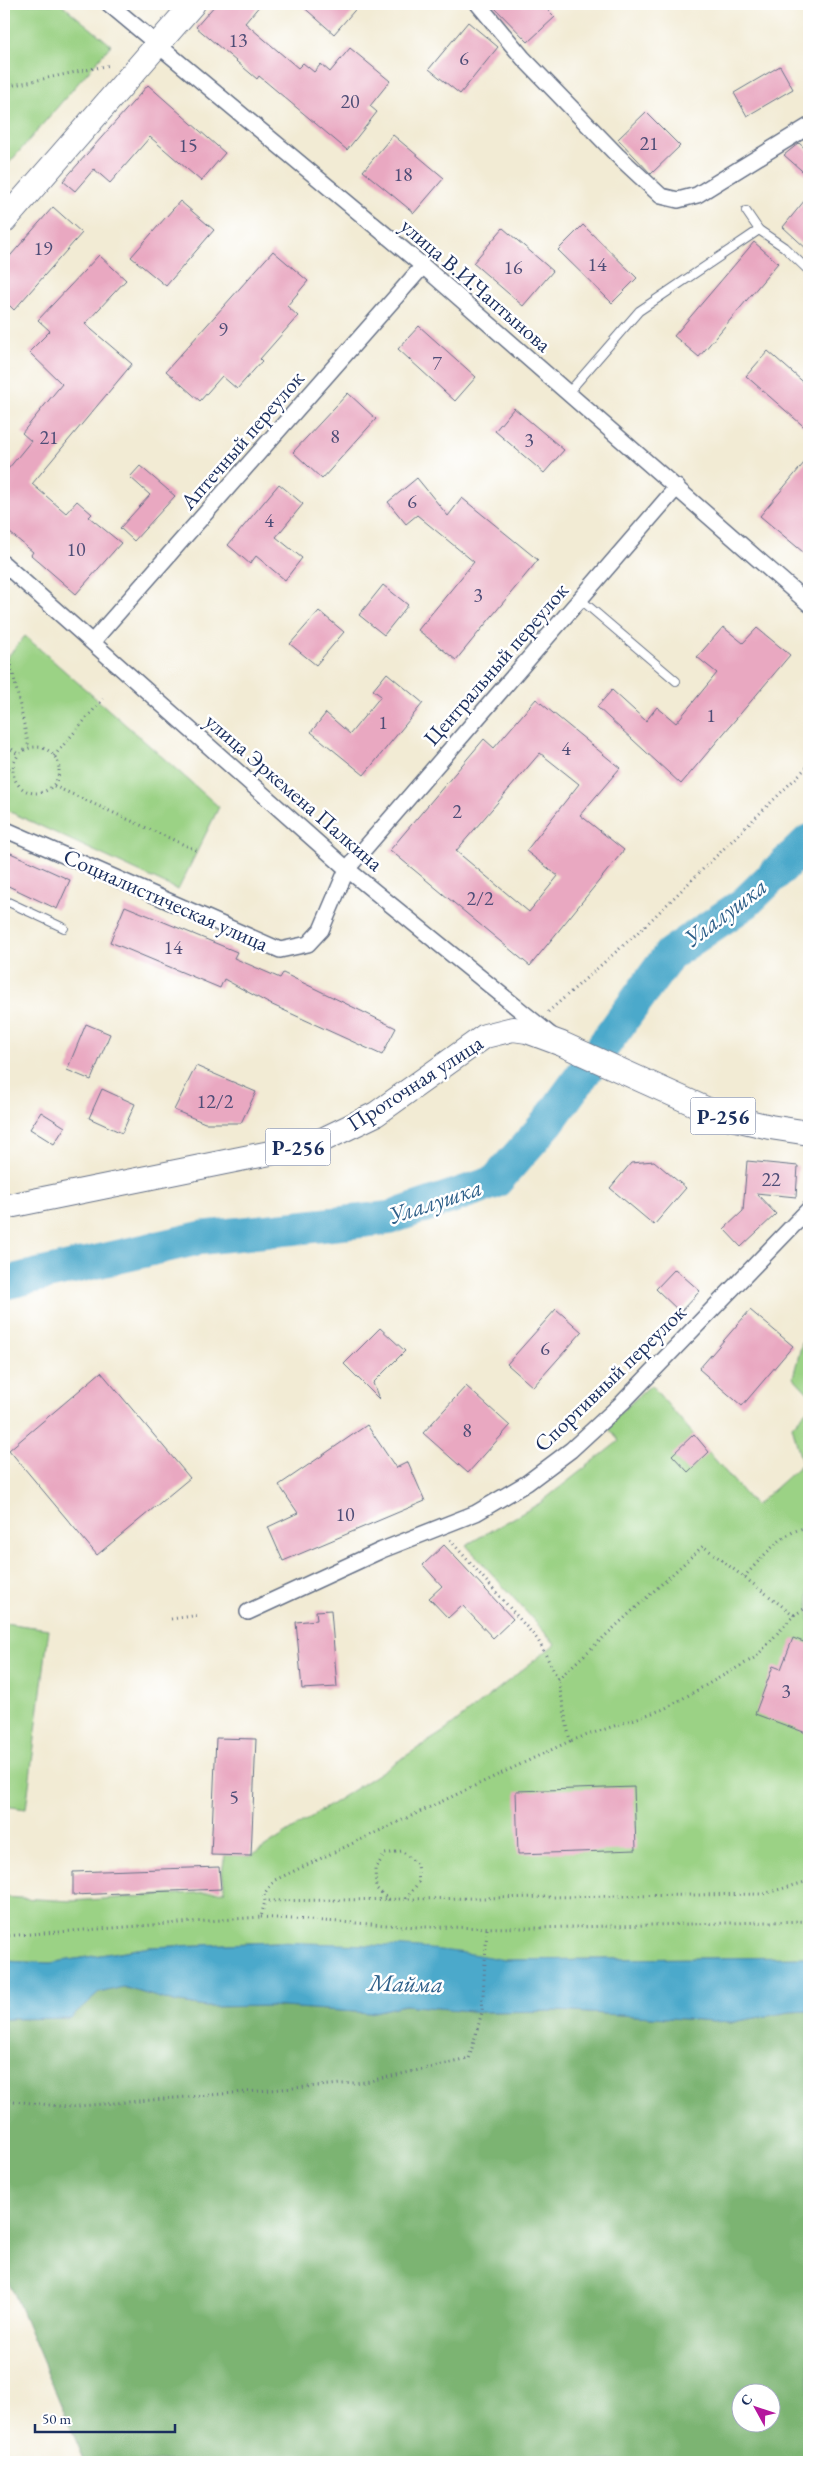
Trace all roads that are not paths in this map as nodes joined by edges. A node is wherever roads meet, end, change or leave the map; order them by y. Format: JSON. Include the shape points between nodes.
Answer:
{"nodes":[{"id":1,"x":109,"y":4,"type":"edge"},
{"id":2,"x":192,"y":4,"type":"edge"},
{"id":3,"x":478,"y":4,"type":"edge"},
{"id":4,"x":157,"y":44,"type":"junction"},
{"id":5,"x":809,"y":126,"type":"edge"},
{"id":6,"x":746,"y":212,"type":"dead end"},
{"id":7,"x":4,"y":221,"type":"edge"},
{"id":8,"x":759,"y":230,"type":"junction"},
{"id":9,"x":423,"y":266,"type":"junction"},
{"id":10,"x":809,"y":271,"type":"edge"},
{"id":11,"x":568,"y":393,"type":"junction"},
{"id":12,"x":677,"y":487,"type":"junction"},
{"id":13,"x":4,"y":564,"type":"edge"},
{"id":14,"x":580,"y":599,"type":"junction"},
{"id":15,"x":809,"y":604,"type":"edge"},
{"id":16,"x":93,"y":642,"type":"junction"},
{"id":17,"x":676,"y":681,"type":"dead end"},
{"id":18,"x":4,"y":829,"type":"edge"},
{"id":19,"x":347,"y":869,"type":"junction"},
{"id":20,"x":4,"y":900,"type":"edge"},
{"id":21,"x":64,"y":928,"type":"dead end"},
{"id":22,"x":562,"y":1044,"type":"junction"},
{"id":23,"x":809,"y":1133,"type":"edge"},
{"id":24,"x":4,"y":1207,"type":"edge"},
{"id":25,"x":809,"y":1209,"type":"edge"},
{"id":26,"x":248,"y":1612,"type":"dead end"}],
"edges":[{"from":1,"to":4,"type":"street","name":"улица В.И.Чаптынова"},
{"from":2,"to":4,"type":"main road"},
{"from":3,"to":5,"type":"street","via":[[523,58],[661,196],[678,200],[697,195]]},
{"from":4,"to":7,"type":"main road"},
{"from":4,"to":9,"type":"street","name":"улица В.И.Чаптынова"},
{"from":6,"to":8,"type":"lane"},
{"from":8,"to":10,"type":"lane","via":[[784,247]]},
{"from":8,"to":11,"type":"lane","via":[[639,311]]},
{"from":9,"to":11,"type":"street","name":"улица В.И.Чаптынова"},
{"from":9,"to":16,"type":"street","name":"Аптечный переулок"},
{"from":11,"to":12,"type":"street","name":"улица В.И.Чаптынова"},
{"from":12,"to":14,"type":"street","name":"Центральный переулок"},
{"from":12,"to":15,"type":"street","name":"улица В.И.Чаптынова"},
{"from":13,"to":16,"type":"street","name":"улица Эркемена Палкина"},
{"from":14,"to":17,"type":"lane"},
{"from":14,"to":19,"type":"street","name":"Центральный переулок"},
{"from":16,"to":19,"type":"street","name":"улица Эркемена Палкина"},
{"from":18,"to":19,"type":"street","name":"Социалистическая улица","via":[[280,950],[308,944],[321,930]]},
{"from":19,"to":22,"type":"street","name":"улица Эркемена Палкина"},
{"from":20,"to":21,"type":"lane"},
{"from":22,"to":23,"type":"main road","number":"Р-256","via":[[719,1115]]},
{"from":22,"to":24,"type":"main road","name":"Проточная улица","number":"Р-256","via":[[527,1031],[512,1029],[499,1032],[486,1036],[376,1114],[314,1144]]},
{"from":25,"to":26,"type":"street","name":"Спортивный переулок","via":[[622,1402],[572,1450],[527,1483],[476,1513],[382,1550]]}]}
